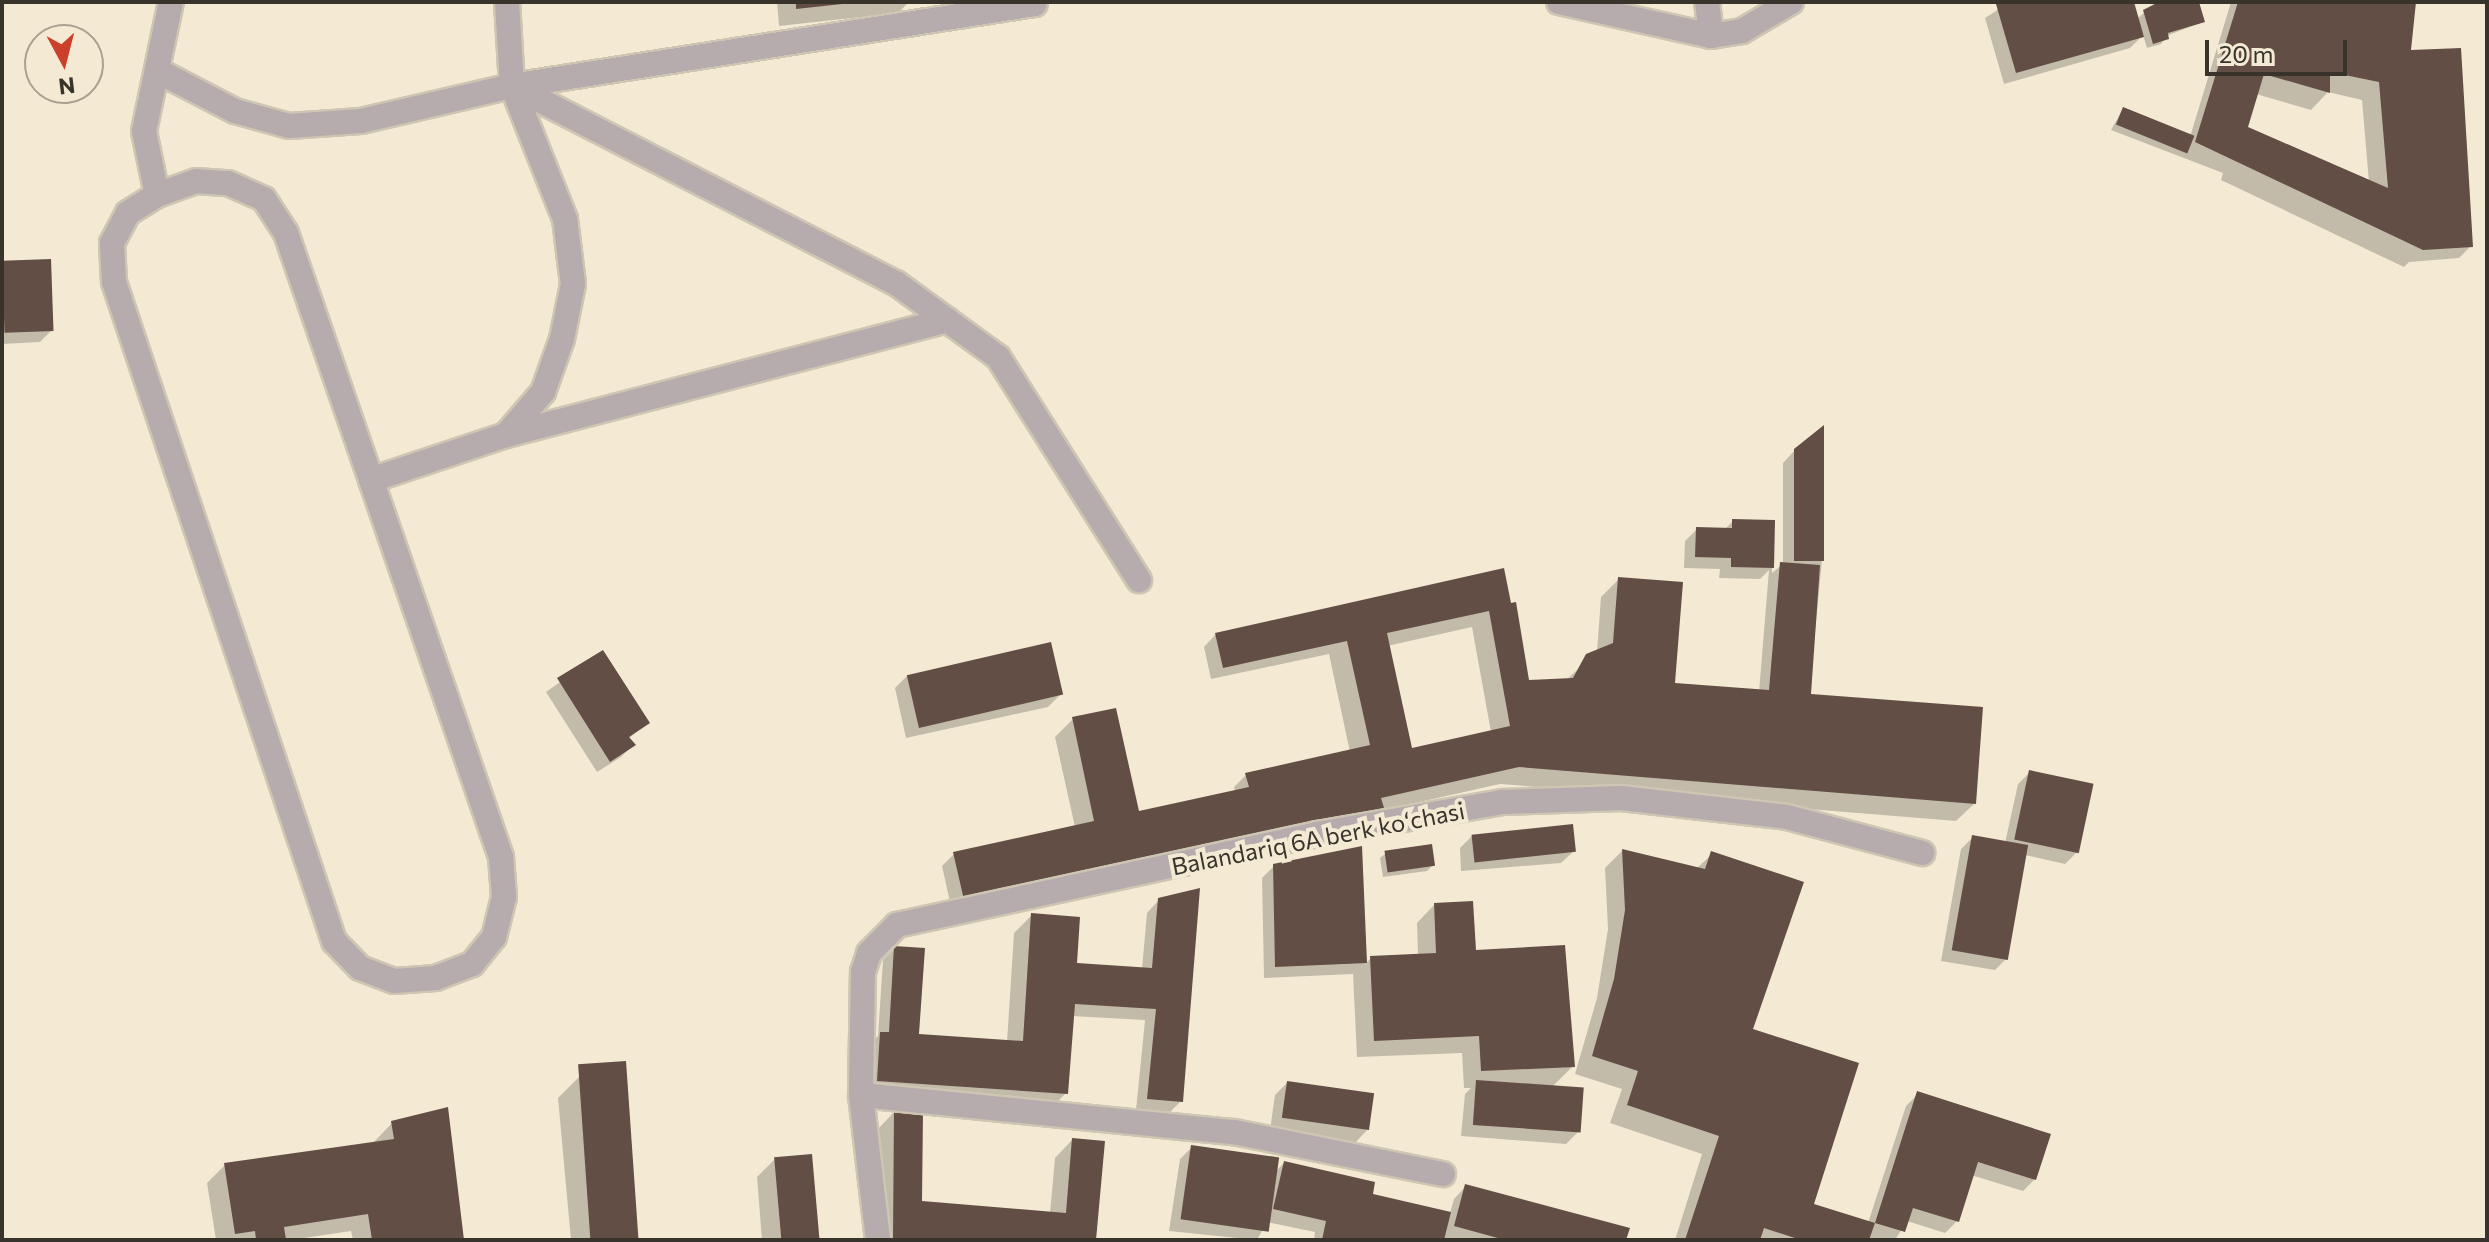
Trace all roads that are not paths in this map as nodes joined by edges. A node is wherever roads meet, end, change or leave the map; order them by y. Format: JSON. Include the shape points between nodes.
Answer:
{"nodes":[{"id":1,"x":171,"y":2,"type":"edge"},
{"id":2,"x":507,"y":2,"type":"edge"},
{"id":3,"x":1559,"y":2,"type":"edge"},
{"id":4,"x":1707,"y":2,"type":"edge"},
{"id":5,"x":1791,"y":2,"type":"edge"},
{"id":6,"x":1035,"y":4,"type":"edge"},
{"id":7,"x":1711,"y":36,"type":"junction"},
{"id":8,"x":158,"y":71,"type":"junction"},
{"id":9,"x":512,"y":86,"type":"junction"},
{"id":10,"x":157,"y":195,"type":"junction"},
{"id":11,"x":947,"y":320,"type":"junction"},
{"id":12,"x":506,"y":435,"type":"junction"},
{"id":13,"x":371,"y":480,"type":"junction"},
{"id":14,"x":1139,"y":580,"type":"dead end"},
{"id":15,"x":1922,"y":853,"type":"dead end"},
{"id":16,"x":861,"y":1095,"type":"junction"},
{"id":17,"x":1443,"y":1174,"type":"dead end"},
{"id":18,"x":878,"y":1240,"type":"edge"}],
"edges":[{"from":1,"to":8,"type":"street"},
{"from":2,"to":9,"type":"street"},
{"from":3,"to":7,"type":"street"},
{"from":4,"to":7,"type":"street"},
{"from":5,"to":7,"type":"street","via":[[1742,31]]},
{"from":6,"to":9,"type":"street"},
{"from":8,"to":9,"type":"street","via":[[235,111],[289,126],[361,121]]},
{"from":8,"to":10,"type":"street","via":[[144,131]]},
{"from":9,"to":11,"type":"street","via":[[896,283]]},
{"from":9,"to":12,"type":"street","via":[[565,219],[573,284],[562,339],[543,392]]},
{"from":10,"to":13,"type":"street","via":[[196,181],[228,183],[264,199],[286,233]]},
{"from":10,"to":13,"type":"street","via":[[128,213],[112,243],[114,282],[334,941],[360,968],[394,981],[436,978],[472,964],[494,937],[504,897],[501,857]]},
{"from":11,"to":12,"type":"street"},
{"from":11,"to":14,"type":"street","via":[[998,357]]},
{"from":12,"to":13,"type":"street"},
{"from":15,"to":16,"type":"street","name":"Balandariq 6A berk koʻchasi","via":[[1787,817],[1621,798],[1503,802],[1347,828],[897,925],[869,953],[863,972]]},
{"from":16,"to":17,"type":"street","via":[[1234,1132]]},
{"from":16,"to":18,"type":"street","name":"Balandariq 6A berk koʻchasi"}]}
